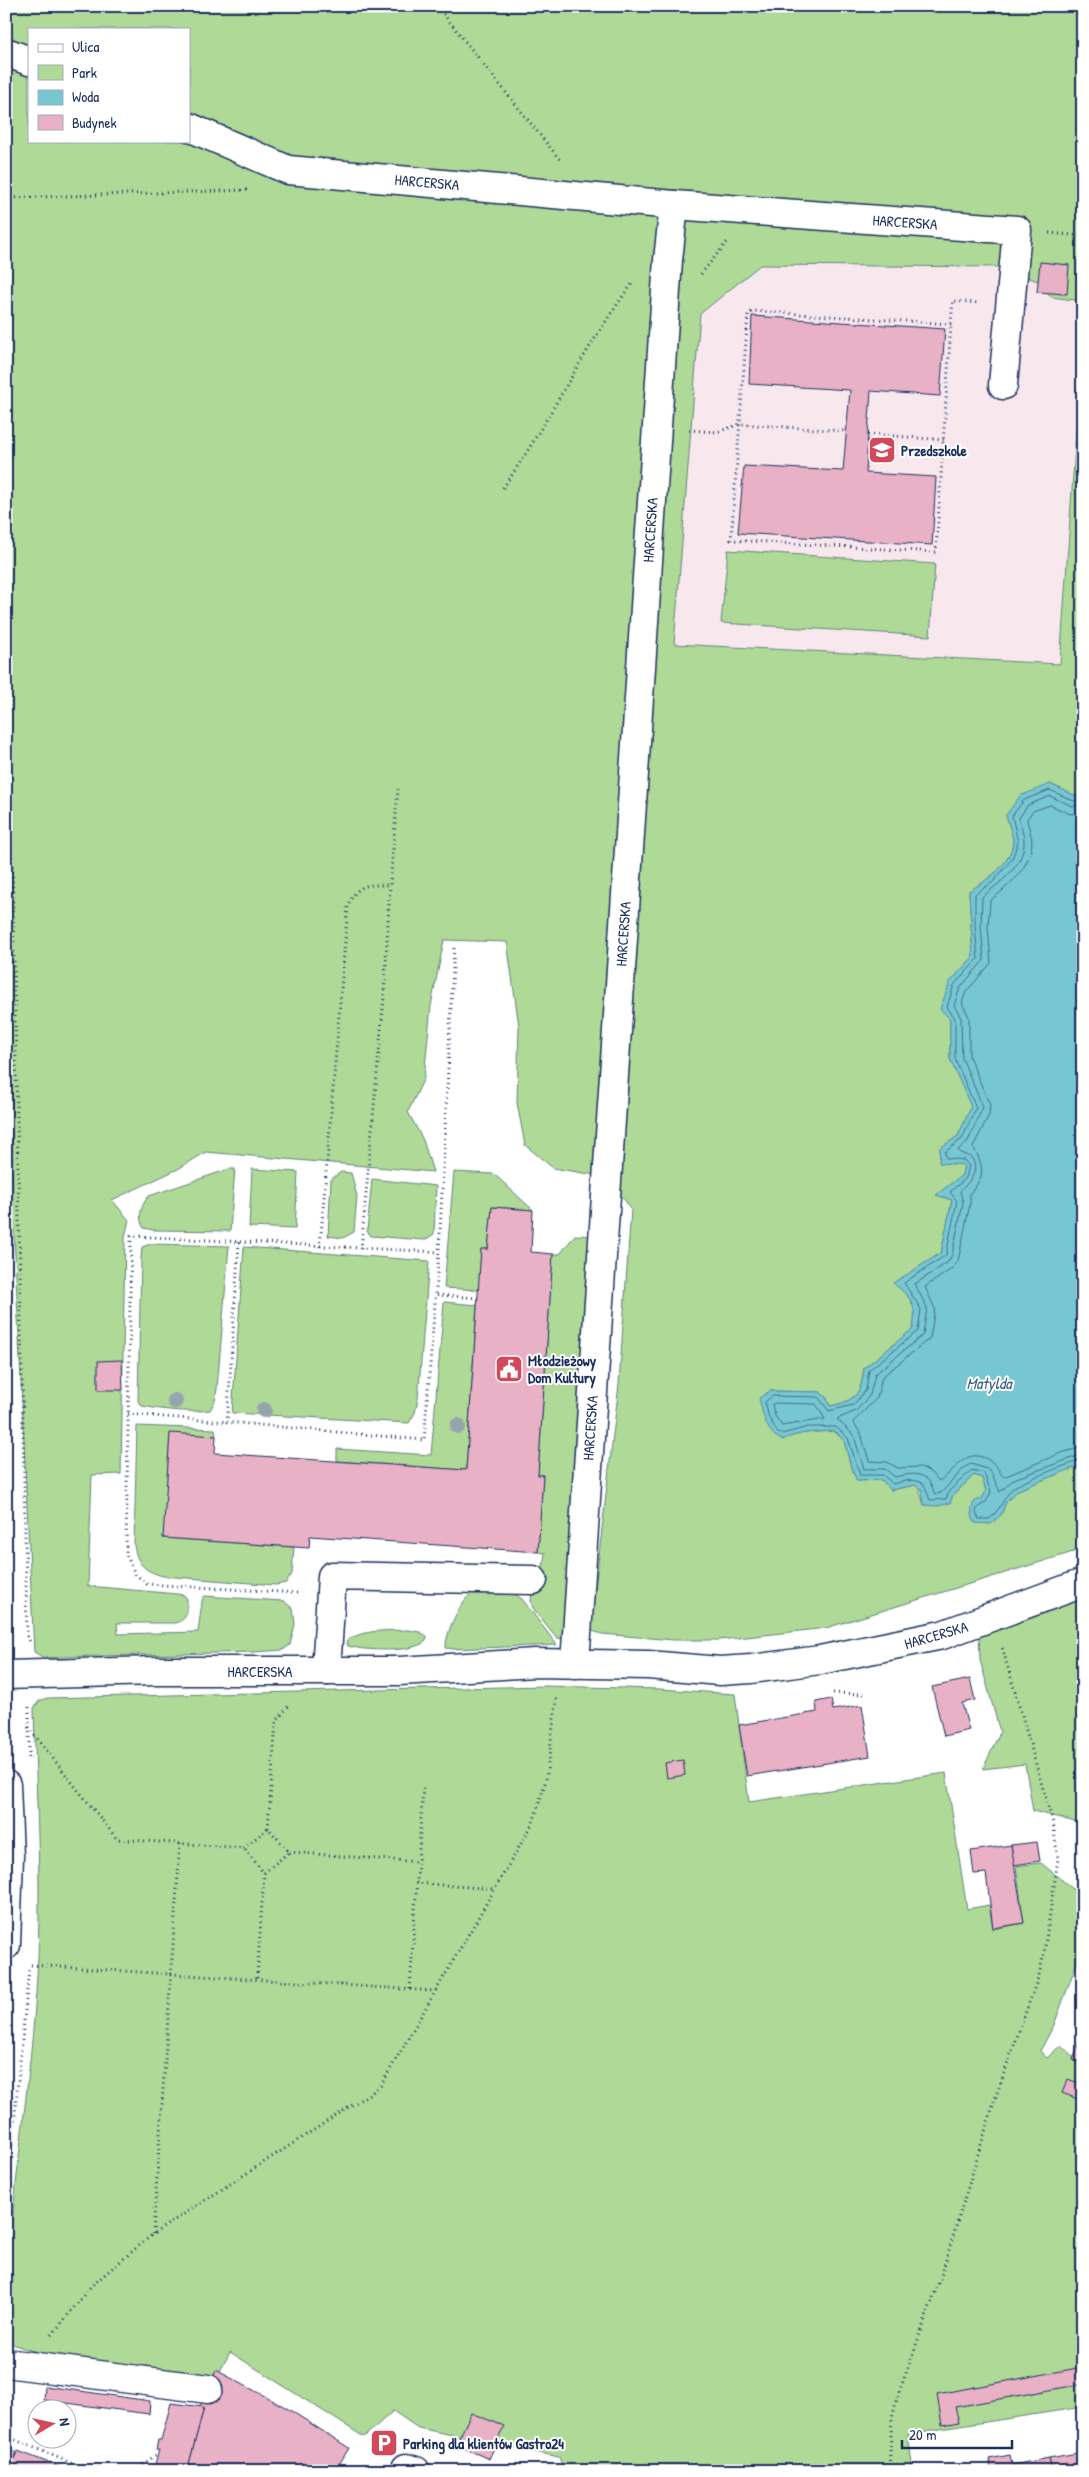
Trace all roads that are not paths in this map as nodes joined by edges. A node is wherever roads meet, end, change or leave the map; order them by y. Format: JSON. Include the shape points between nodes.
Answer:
{"nodes":[{"id":1,"x":6,"y":52,"type":"edge"},
{"id":2,"x":28,"y":61,"type":"edge"},
{"id":3,"x":190,"y":127,"type":"edge"},
{"id":4,"x":674,"y":205,"type":"junction"},
{"id":5,"x":1003,"y":385,"type":"dead end"},
{"id":6,"x":533,"y":1580,"type":"dead end"},
{"id":7,"x":1083,"y":1583,"type":"edge"},
{"id":8,"x":575,"y":1664,"type":"junction"},
{"id":9,"x":326,"y":1672,"type":"junction"},
{"id":10,"x":6,"y":1675,"type":"edge"},
{"id":11,"x":6,"y":1785,"type":"edge"},
{"id":12,"x":18,"y":1951,"type":"edge"},
{"id":13,"x":6,"y":2363,"type":"edge"},
{"id":14,"x":208,"y":2389,"type":"dead end"}],
"edges":[{"from":1,"to":2,"type":"street"},
{"from":3,"to":4,"type":"street","name":"HARCERSKA","via":[[288,170]]},
{"from":4,"to":5,"type":"street","name":"HARCERSKA","via":[[1017,230]]},
{"from":4,"to":8,"type":"street","name":"HARCERSKA"},
{"from":6,"to":9,"type":"street","via":[[332,1576]]},
{"from":7,"to":8,"type":"street","name":"HARCERSKA","via":[[942,1635],[881,1649],[752,1669]]},
{"from":8,"to":9,"type":"street","name":"HARCERSKA"},
{"from":9,"to":10,"type":"street","name":"HARCERSKA","via":[[157,1671]]},
{"from":11,"to":12,"type":"street"},
{"from":13,"to":14,"type":"street"}]}
